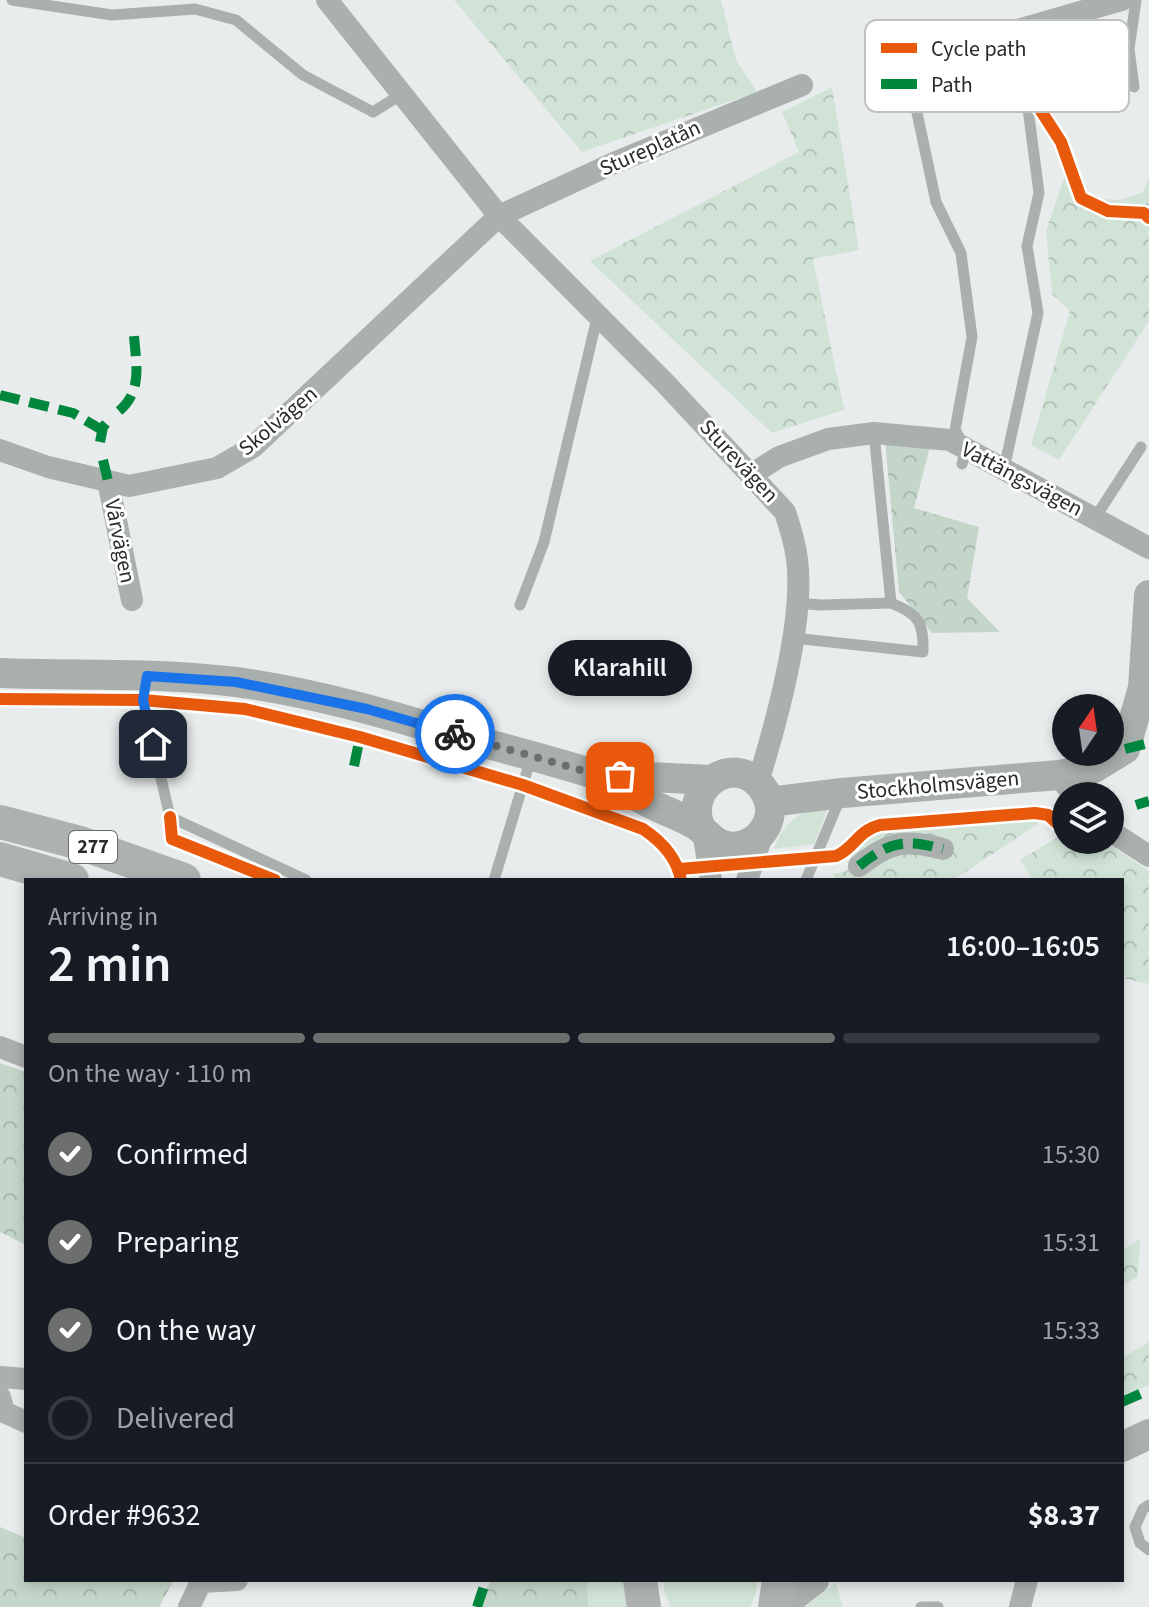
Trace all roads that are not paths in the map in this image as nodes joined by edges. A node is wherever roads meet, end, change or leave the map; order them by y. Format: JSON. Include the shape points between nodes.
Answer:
{"nodes":[{"id":1,"x":12,"y":0,"type":"edge"},
{"id":2,"x":327,"y":0,"type":"edge"},
{"id":3,"x":1122,"y":0,"type":"edge"},
{"id":4,"x":1136,"y":0,"type":"edge"},
{"id":5,"x":1050,"y":20,"type":"edge"},
{"id":6,"x":802,"y":85,"type":"dead end"},
{"id":7,"x":1134,"y":87,"type":"dead end"},
{"id":8,"x":402,"y":94,"type":"junction"},
{"id":9,"x":913,"y":112,"type":"edge"},
{"id":10,"x":1028,"y":112,"type":"edge"},
{"id":11,"x":499,"y":216,"type":"junction"},
{"id":12,"x":597,"y":318,"type":"junction"},
{"id":13,"x":874,"y":433,"type":"junction"},
{"id":14,"x":1141,"y":447,"type":"dead end"},
{"id":15,"x":0,"y":450,"type":"edge"},
{"id":16,"x":964,"y":456,"type":"junction"},
{"id":17,"x":1004,"y":469,"type":"junction"},
{"id":18,"x":752,"y":474,"type":"junction"},
{"id":19,"x":108,"y":481,"type":"junction"},
{"id":20,"x":1095,"y":518,"type":"junction"},
{"id":21,"x":1149,"y":548,"type":"edge"},
{"id":22,"x":1149,"y":595,"type":"edge"},
{"id":23,"x":132,"y":600,"type":"dead end"},
{"id":24,"x":796,"y":603,"type":"junction"},
{"id":25,"x":891,"y":603,"type":"junction"},
{"id":26,"x":520,"y":605,"type":"dead end"},
{"id":27,"x":793,"y":638,"type":"junction"},
{"id":28,"x":0,"y":673,"type":"edge"},
{"id":29,"x":145,"y":688,"type":"junction"},
{"id":30,"x":1137,"y":746,"type":"edge"},
{"id":31,"x":532,"y":757,"type":"junction"},
{"id":32,"x":598,"y":775,"type":"junction"},
{"id":33,"x":712,"y":780,"type":"junction"},
{"id":34,"x":1071,"y":782,"type":"edge"},
{"id":35,"x":1052,"y":786,"type":"edge"},
{"id":36,"x":842,"y":793,"type":"junction"},
{"id":37,"x":764,"y":805,"type":"junction"},
{"id":38,"x":0,"y":822,"type":"edge"},
{"id":39,"x":702,"y":830,"type":"junction"},
{"id":40,"x":1124,"y":840,"type":"edge"},
{"id":41,"x":943,"y":849,"type":"dead end"},
{"id":42,"x":1149,"y":856,"type":"edge"},
{"id":43,"x":0,"y":859,"type":"edge"},
{"id":44,"x":859,"y":866,"type":"dead end"},
{"id":45,"x":65,"y":878,"type":"edge"},
{"id":46,"x":178,"y":878,"type":"edge"},
{"id":47,"x":302,"y":878,"type":"edge"},
{"id":48,"x":495,"y":878,"type":"edge"},
{"id":49,"x":711,"y":878,"type":"edge"},
{"id":50,"x":747,"y":878,"type":"edge"},
{"id":51,"x":807,"y":878,"type":"edge"},
{"id":52,"x":0,"y":1047,"type":"edge"},
{"id":53,"x":24,"y":1056,"type":"edge"},
{"id":54,"x":0,"y":1377,"type":"edge"},
{"id":55,"x":24,"y":1379,"type":"edge"},
{"id":56,"x":0,"y":1397,"type":"edge"},
{"id":57,"x":24,"y":1421,"type":"edge"},
{"id":58,"x":1149,"y":1434,"type":"edge"},
{"id":59,"x":1124,"y":1446,"type":"edge"},
{"id":60,"x":1149,"y":1505,"type":"edge"},
{"id":61,"x":1149,"y":1550,"type":"edge"},
{"id":62,"x":201,"y":1582,"type":"edge"},
{"id":63,"x":640,"y":1582,"type":"edge"},
{"id":64,"x":779,"y":1582,"type":"edge"},
{"id":65,"x":811,"y":1582,"type":"edge"},
{"id":66,"x":1026,"y":1582,"type":"edge"},
{"id":67,"x":189,"y":1607,"type":"edge"},
{"id":68,"x":644,"y":1607,"type":"edge"},
{"id":69,"x":777,"y":1607,"type":"edge"},
{"id":70,"x":921,"y":1607,"type":"edge"},
{"id":71,"x":938,"y":1607,"type":"edge"},
{"id":72,"x":1020,"y":1607,"type":"edge"}],
"edges":[{"from":1,"to":8,"type":"lane","via":[[112,15],[195,9],[236,20],[303,75],[373,112]]},
{"from":2,"to":8,"type":"street","name":"Sturevägen"},
{"from":3,"to":5,"type":"street"},
{"from":4,"to":7,"type":"lane","via":[[1129,49]]},
{"from":6,"to":11,"type":"street","name":"Stureplatån"},
{"from":8,"to":11,"type":"street","name":"Sturevägen"},
{"from":9,"to":16,"type":"lane","via":[[936,202],[961,253],[972,337],[955,430]]},
{"from":10,"to":17,"type":"lane","via":[[1039,193],[1027,246],[1038,313]]},
{"from":11,"to":12,"type":"street","name":"Sturevägen"},
{"from":11,"to":19,"type":"street","name":"Skolvägen","via":[[253,447],[217,468],[129,486]]},
{"from":12,"to":18,"type":"street","name":"Sturevägen"},
{"from":12,"to":26,"type":"lane","via":[[544,542]]},
{"from":13,"to":16,"type":"street","name":"Vattängsvägen","via":[[950,440]]},
{"from":13,"to":18,"type":"street","name":"Vattängsvägen","via":[[828,439],[779,457]]},
{"from":13,"to":25,"type":"lane"},
{"from":14,"to":20,"type":"lane"},
{"from":15,"to":19,"type":"street","name":"Skolvägen"},
{"from":16,"to":17,"type":"street","name":"Vattängsvägen"},
{"from":17,"to":20,"type":"street","name":"Vattängsvägen"},
{"from":18,"to":24,"type":"street","name":"Sturevägen","via":[[785,512],[798,561]]},
{"from":19,"to":23,"type":"street","name":"Vårvägen"},
{"from":20,"to":21,"type":"street","name":"Vattängsvägen"},
{"from":22,"to":30,"type":"street"},
{"from":24,"to":25,"type":"lane"},
{"from":24,"to":27,"type":"street","name":"Sturevägen"},
{"from":25,"to":27,"type":"lane","via":[[909,610],[920,622],[923,652]]},
{"from":27,"to":37,"type":"street","name":"Sturevägen"},
{"from":28,"to":29,"type":"street","name":"Stockholmsvägen"},
{"from":29,"to":31,"type":"street","name":"Stockholmsvägen","via":[[236,682],[367,709]]},
{"from":29,"to":47,"type":"lane","via":[[170,817]]},
{"from":30,"to":34,"type":"street","name":"Stockholmsvägen"},
{"from":31,"to":32,"type":"street","name":"Stockholmsvägen"},
{"from":31,"to":48,"type":"lane"},
{"from":32,"to":33,"type":"street","name":"Stockholmsvägen"},
{"from":32,"to":39,"type":"street","name":"Stockholmsvägen"},
{"from":33,"to":37,"type":"street","name":"Stockholmsvägen","via":[[742,774]]},
{"from":33,"to":39,"type":"street","via":[[698,799]]},
{"from":35,"to":36,"type":"street","name":"Stockholmsvägen"},
{"from":36,"to":37,"type":"street","name":"Stockholmsvägen"},
{"from":36,"to":51,"type":"lane"},
{"from":37,"to":39,"type":"street","name":"Stockholmsvägen","via":[[748,844],[714,842]]},
{"from":37,"to":50,"type":"street","name":"Sturevägen"},
{"from":38,"to":46,"type":"main road","number":"277"},
{"from":39,"to":49,"type":"street"},
{"from":40,"to":42,"type":"street"},
{"from":41,"to":44,"type":"street","via":[[908,841],[881,850]]},
{"from":43,"to":45,"type":"main road","number":"277"},
{"from":52,"to":53,"type":"street"},
{"from":54,"to":55,"type":"street"},
{"from":56,"to":57,"type":"street","via":[[4,1412]]},
{"from":58,"to":59,"type":"street"},
{"from":60,"to":61,"type":"lane","via":[[1135,1527],[1140,1543]]},
{"from":62,"to":67,"type":"street"},
{"from":63,"to":68,"type":"main road"},
{"from":64,"to":69,"type":"main road"},
{"from":65,"to":69,"type":"street"},
{"from":66,"to":72,"type":"street"},
{"from":70,"to":71,"type":"lane"}]}
